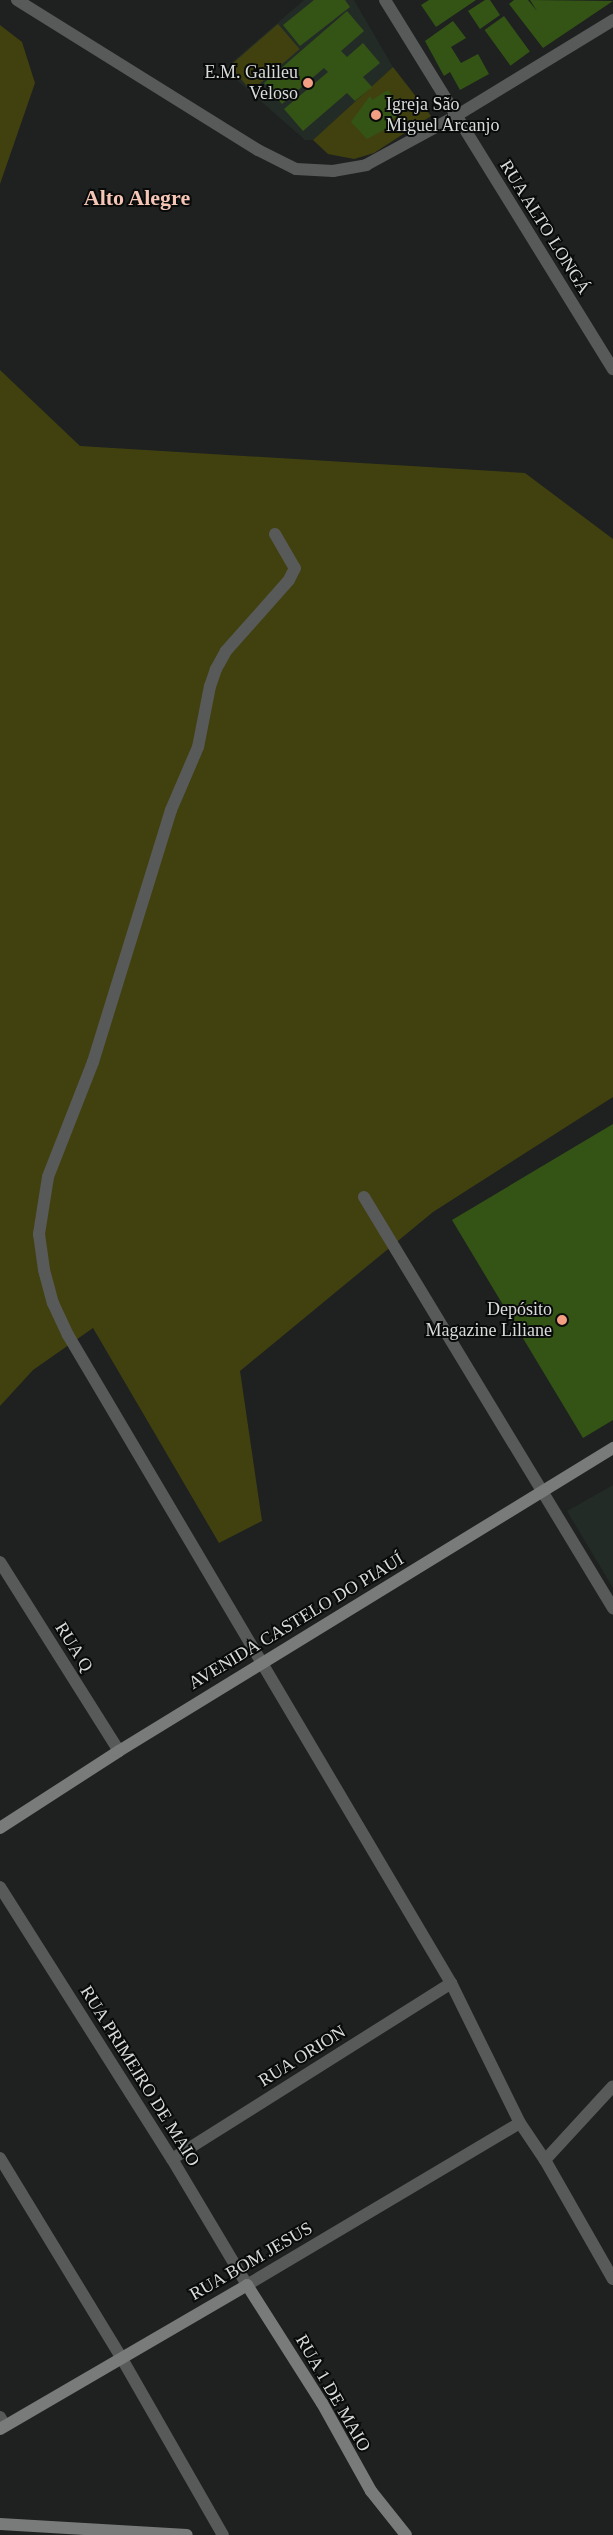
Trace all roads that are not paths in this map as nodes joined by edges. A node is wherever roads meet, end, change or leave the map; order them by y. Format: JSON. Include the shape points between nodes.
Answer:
{"nodes":[{"id":1,"x":17,"y":0,"type":"edge"},
{"id":2,"x":385,"y":0,"type":"edge"},
{"id":3,"x":613,"y":20,"type":"edge"},
{"id":4,"x":456,"y":116,"type":"junction"},
{"id":5,"x":613,"y":369,"type":"edge"},
{"id":6,"x":275,"y":534,"type":"dead end"},
{"id":7,"x":364,"y":1198,"type":"dead end"},
{"id":8,"x":613,"y":1448,"type":"edge"},
{"id":9,"x":543,"y":1491,"type":"junction"},
{"id":10,"x":0,"y":1562,"type":"edge"},
{"id":11,"x":613,"y":1608,"type":"edge"},
{"id":12,"x":263,"y":1662,"type":"junction"},
{"id":13,"x":119,"y":1751,"type":"junction"},
{"id":14,"x":0,"y":1828,"type":"edge"},
{"id":15,"x":0,"y":1887,"type":"edge"},
{"id":16,"x":450,"y":1983,"type":"junction"},
{"id":17,"x":613,"y":2086,"type":"edge"},
{"id":18,"x":520,"y":2122,"type":"junction"},
{"id":19,"x":0,"y":2158,"type":"edge"},
{"id":20,"x":172,"y":2159,"type":"junction"},
{"id":21,"x":545,"y":2160,"type":"junction"},
{"id":22,"x":613,"y":2279,"type":"edge"},
{"id":23,"x":246,"y":2285,"type":"junction"},
{"id":24,"x":122,"y":2357,"type":"junction"},
{"id":25,"x":2,"y":2424,"type":"edge"},
{"id":26,"x":0,"y":2524,"type":"edge"},
{"id":27,"x":187,"y":2535,"type":"edge"},
{"id":28,"x":223,"y":2535,"type":"edge"},
{"id":29,"x":406,"y":2535,"type":"edge"}],
"edges":[{"from":1,"to":4,"type":"street","via":[[258,150],[296,169],[333,171],[366,165]]},
{"from":2,"to":4,"type":"street","name":"RUA ALTO LONGÁ"},
{"from":3,"to":4,"type":"street"},
{"from":4,"to":5,"type":"street","name":"RUA ALTO LONGÁ"},
{"from":6,"to":12,"type":"street","via":[[295,568],[289,580],[226,651],[216,669],[198,747],[171,810],[93,1062],[48,1177],[39,1234],[49,1290],[68,1335]]},
{"from":7,"to":9,"type":"street"},
{"from":8,"to":9,"type":"main road","name":"AVENIDA CASTELO DO PIAUÍ"},
{"from":9,"to":11,"type":"street"},
{"from":9,"to":12,"type":"main road","name":"AVENIDA CASTELO DO PIAUÍ"},
{"from":10,"to":13,"type":"street","name":"RUA Q"},
{"from":12,"to":13,"type":"main road","name":"AVENIDA CASTELO DO PIAUÍ"},
{"from":12,"to":16,"type":"street"},
{"from":13,"to":14,"type":"main road","name":"AVENIDA CASTELO DO PIAUÍ"},
{"from":15,"to":20,"type":"street","name":"RUA PRIMEIRO DE MAIO"},
{"from":16,"to":18,"type":"street"},
{"from":16,"to":20,"type":"street","name":"RUA ORION"},
{"from":17,"to":21,"type":"street"},
{"from":18,"to":21,"type":"street"},
{"from":18,"to":23,"type":"street","name":"RUA BOM JESUS"},
{"from":19,"to":24,"type":"street"},
{"from":20,"to":23,"type":"street","name":"RUA PRIMEIRO DE MAIO"},
{"from":21,"to":22,"type":"street"},
{"from":23,"to":24,"type":"main road","name":"RUA BOM JESUS"},
{"from":23,"to":29,"type":"main road","name":"RUA 1 DE MAIO","via":[[322,2403],[357,2469],[390,2518]]},
{"from":24,"to":25,"type":"main road","name":"RUA BOM JESUS"},
{"from":24,"to":28,"type":"street"},
{"from":26,"to":27,"type":"main road"}]}
